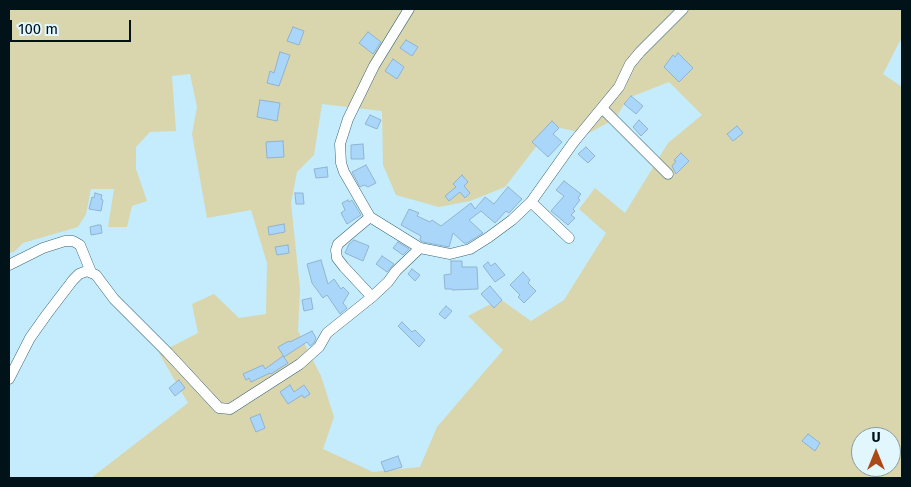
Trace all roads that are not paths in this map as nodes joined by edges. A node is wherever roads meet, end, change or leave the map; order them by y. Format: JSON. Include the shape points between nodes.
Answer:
{"nodes":[{"id":1,"x":409,"y":9,"type":"edge"},
{"id":2,"x":683,"y":9,"type":"edge"},
{"id":3,"x":602,"y":108,"type":"junction"},
{"id":4,"x":668,"y":174,"type":"dead end"},
{"id":5,"x":531,"y":202,"type":"junction"},
{"id":6,"x":370,"y":217,"type":"junction"},
{"id":7,"x":569,"y":238,"type":"dead end"},
{"id":8,"x":420,"y":248,"type":"junction"},
{"id":9,"x":9,"y":265,"type":"edge"},
{"id":10,"x":91,"y":272,"type":"junction"},
{"id":11,"x":372,"y":297,"type":"junction"},
{"id":12,"x":9,"y":379,"type":"edge"}],
"edges":[{"from":1,"to":6,"type":"street","via":[[374,66],[348,119],[340,144],[344,172]]},
{"from":2,"to":3,"type":"street","via":[[630,64],[619,88]]},
{"from":3,"to":4,"type":"street"},
{"from":3,"to":5,"type":"street"},
{"from":5,"to":7,"type":"street"},
{"from":5,"to":8,"type":"street","via":[[512,220],[470,249],[450,254]]},
{"from":6,"to":8,"type":"street"},
{"from":6,"to":11,"type":"street","via":[[338,244],[336,250],[344,267]]},
{"from":8,"to":11,"type":"street"},
{"from":9,"to":10,"type":"street","via":[[43,248],[73,240],[80,245]]},
{"from":10,"to":11,"type":"street","via":[[203,393],[224,410],[236,407],[300,364],[319,347],[327,333]]},
{"from":10,"to":12,"type":"street","via":[[79,274],[62,294],[30,338]]}]}
